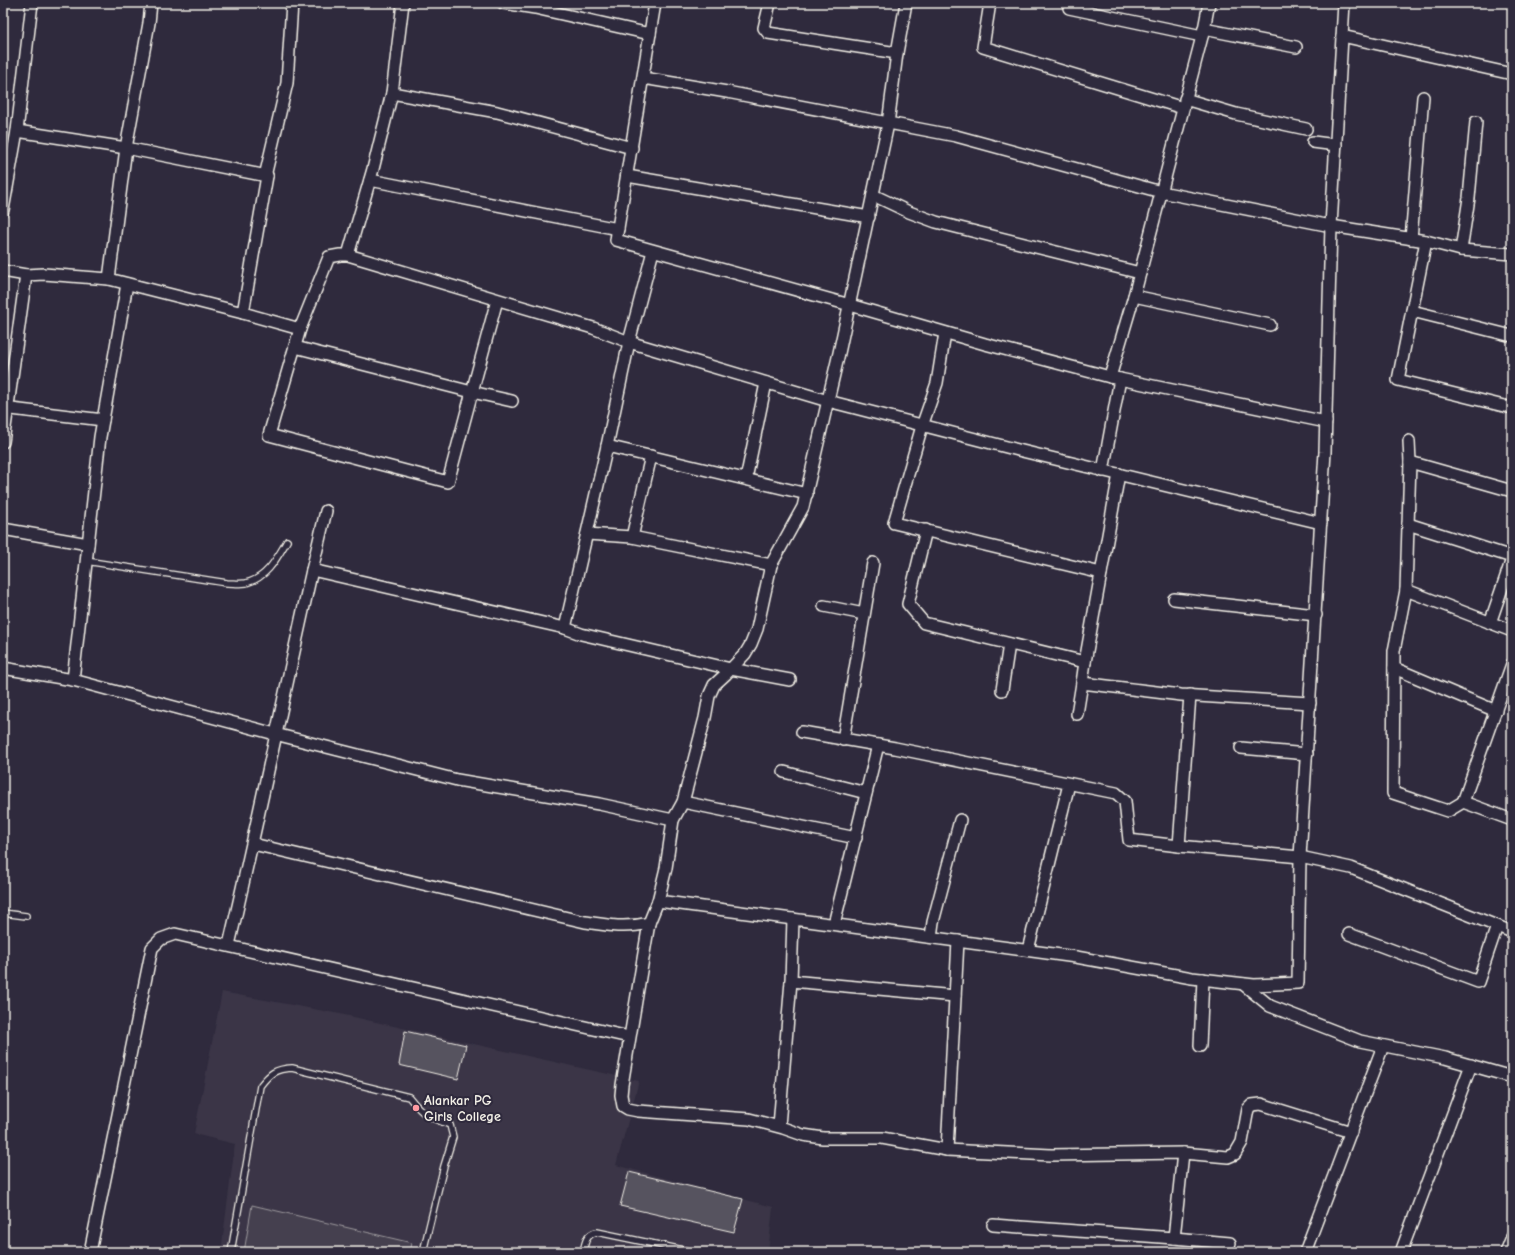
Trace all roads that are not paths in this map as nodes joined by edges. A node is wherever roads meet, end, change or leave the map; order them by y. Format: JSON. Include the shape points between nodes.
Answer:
{"nodes":[{"id":1,"x":32,"y":3,"type":"edge"},
{"id":2,"x":151,"y":3,"type":"edge"},
{"id":3,"x":292,"y":3,"type":"edge"},
{"id":4,"x":403,"y":3,"type":"edge"},
{"id":5,"x":504,"y":3,"type":"edge"},
{"id":6,"x":655,"y":3,"type":"edge"},
{"id":7,"x":770,"y":3,"type":"edge"},
{"id":8,"x":906,"y":3,"type":"edge"},
{"id":9,"x":990,"y":3,"type":"edge"},
{"id":10,"x":1209,"y":3,"type":"edge"},
{"id":11,"x":1344,"y":3,"type":"edge"},
{"id":12,"x":1069,"y":8,"type":"dead end"},
{"id":13,"x":1203,"y":32,"type":"junction"},
{"id":14,"x":650,"y":34,"type":"junction"},
{"id":15,"x":1342,"y":36,"type":"junction"},
{"id":16,"x":1296,"y":47,"type":"dead end"},
{"id":17,"x":897,"y":53,"type":"junction"},
{"id":18,"x":1512,"y":74,"type":"edge"},
{"id":19,"x":643,"y":78,"type":"junction"},
{"id":20,"x":392,"y":93,"type":"junction"},
{"id":21,"x":1422,"y":97,"type":"dead end"},
{"id":22,"x":1184,"y":104,"type":"junction"},
{"id":23,"x":1476,"y":122,"type":"dead end"},
{"id":24,"x":888,"y":124,"type":"junction"},
{"id":25,"x":1306,"y":129,"type":"dead end"},
{"id":26,"x":17,"y":131,"type":"junction"},
{"id":27,"x":1313,"y":142,"type":"dead end"},
{"id":28,"x":1336,"y":145,"type":"junction"},
{"id":29,"x":126,"y":148,"type":"junction"},
{"id":30,"x":632,"y":148,"type":"junction"},
{"id":31,"x":267,"y":176,"type":"junction"},
{"id":32,"x":627,"y":176,"type":"junction"},
{"id":33,"x":370,"y":180,"type":"junction"},
{"id":34,"x":1161,"y":192,"type":"junction"},
{"id":35,"x":873,"y":195,"type":"junction"},
{"id":36,"x":3,"y":210,"type":"edge"},
{"id":37,"x":868,"y":217,"type":"junction"},
{"id":38,"x":1332,"y":226,"type":"junction"},
{"id":39,"x":618,"y":229,"type":"junction"},
{"id":40,"x":1411,"y":239,"type":"junction"},
{"id":41,"x":1426,"y":241,"type":"junction"},
{"id":42,"x":1461,"y":250,"type":"junction"},
{"id":43,"x":653,"y":251,"type":"junction"},
{"id":44,"x":1512,"y":254,"type":"edge"},
{"id":45,"x":348,"y":255,"type":"junction"},
{"id":46,"x":3,"y":271,"type":"edge"},
{"id":47,"x":1140,"y":273,"type":"junction"},
{"id":48,"x":26,"y":275,"type":"junction"},
{"id":49,"x":109,"y":279,"type":"junction"},
{"id":50,"x":127,"y":284,"type":"junction"},
{"id":51,"x":1134,"y":296,"type":"junction"},
{"id":52,"x":497,"y":300,"type":"junction"},
{"id":53,"x":850,"y":305,"type":"junction"},
{"id":54,"x":1412,"y":311,"type":"junction"},
{"id":55,"x":243,"y":313,"type":"junction"},
{"id":56,"x":1270,"y":325,"type":"dead end"},
{"id":57,"x":300,"y":328,"type":"junction"},
{"id":58,"x":945,"y":333,"type":"junction"},
{"id":59,"x":1512,"y":336,"type":"edge"},
{"id":60,"x":629,"y":342,"type":"junction"},
{"id":61,"x":295,"y":348,"type":"junction"},
{"id":62,"x":1115,"y":378,"type":"junction"},
{"id":63,"x":766,"y":383,"type":"junction"},
{"id":64,"x":472,"y":392,"type":"junction"},
{"id":65,"x":512,"y":401,"type":"dead end"},
{"id":66,"x":828,"y":402,"type":"junction"},
{"id":67,"x":6,"y":408,"type":"edge"},
{"id":68,"x":1512,"y":408,"type":"edge"},
{"id":69,"x":103,"y":420,"type":"junction"},
{"id":70,"x":1326,"y":422,"type":"junction"},
{"id":71,"x":922,"y":426,"type":"junction"},
{"id":72,"x":1408,"y":441,"type":"dead end"},
{"id":73,"x":3,"y":442,"type":"edge"},
{"id":74,"x":607,"y":446,"type":"junction"},
{"id":75,"x":651,"y":456,"type":"junction"},
{"id":76,"x":1410,"y":462,"type":"junction"},
{"id":77,"x":1103,"y":471,"type":"junction"},
{"id":78,"x":1119,"y":474,"type":"junction"},
{"id":79,"x":746,"y":479,"type":"junction"},
{"id":80,"x":1512,"y":491,"type":"edge"},
{"id":81,"x":807,"y":494,"type":"junction"},
{"id":82,"x":326,"y":511,"type":"dead end"},
{"id":83,"x":1321,"y":523,"type":"junction"},
{"id":84,"x":1408,"y":524,"type":"junction"},
{"id":85,"x":3,"y":529,"type":"edge"},
{"id":86,"x":926,"y":530,"type":"junction"},
{"id":87,"x":587,"y":534,"type":"junction"},
{"id":88,"x":632,"y":538,"type":"junction"},
{"id":89,"x":287,"y":541,"type":"dead end"},
{"id":90,"x":88,"y":544,"type":"junction"},
{"id":91,"x":1512,"y":558,"type":"edge"},
{"id":92,"x":86,"y":561,"type":"junction"},
{"id":93,"x":873,"y":563,"type":"dead end"},
{"id":94,"x":771,"y":565,"type":"junction"},
{"id":95,"x":312,"y":570,"type":"junction"},
{"id":96,"x":1101,"y":573,"type":"junction"},
{"id":97,"x":1406,"y":590,"type":"junction"},
{"id":98,"x":1174,"y":599,"type":"dead end"},
{"id":99,"x":824,"y":606,"type":"dead end"},
{"id":100,"x":864,"y":614,"type":"junction"},
{"id":101,"x":1316,"y":615,"type":"junction"},
{"id":102,"x":1490,"y":622,"type":"junction"},
{"id":103,"x":565,"y":628,"type":"junction"},
{"id":104,"x":1512,"y":631,"type":"edge"},
{"id":105,"x":1009,"y":644,"type":"junction"},
{"id":106,"x":1085,"y":662,"type":"junction"},
{"id":107,"x":1512,"y":664,"type":"edge"},
{"id":108,"x":3,"y":668,"type":"edge"},
{"id":109,"x":1394,"y":668,"type":"junction"},
{"id":110,"x":731,"y":669,"type":"junction"},
{"id":111,"x":73,"y":680,"type":"junction"},
{"id":112,"x":790,"y":680,"type":"dead end"},
{"id":113,"x":1082,"y":683,"type":"junction"},
{"id":114,"x":1002,"y":690,"type":"dead end"},
{"id":115,"x":1190,"y":695,"type":"junction"},
{"id":116,"x":1310,"y":703,"type":"junction"},
{"id":117,"x":1496,"y":711,"type":"junction"},
{"id":118,"x":1077,"y":714,"type":"dead end"},
{"id":119,"x":802,"y":732,"type":"dead end"},
{"id":120,"x":275,"y":734,"type":"junction"},
{"id":121,"x":843,"y":740,"type":"junction"},
{"id":122,"x":878,"y":745,"type":"junction"},
{"id":123,"x":1242,"y":748,"type":"dead end"},
{"id":124,"x":1307,"y":754,"type":"junction"},
{"id":125,"x":784,"y":772,"type":"dead end"},
{"id":126,"x":1069,"y":784,"type":"junction"},
{"id":127,"x":866,"y":793,"type":"junction"},
{"id":128,"x":683,"y":802,"type":"junction"},
{"id":129,"x":1463,"y":802,"type":"junction"},
{"id":130,"x":673,"y":820,"type":"junction"},
{"id":131,"x":960,"y":820,"type":"dead end"},
{"id":132,"x":1512,"y":820,"type":"edge"},
{"id":133,"x":856,"y":838,"type":"junction"},
{"id":134,"x":253,"y":844,"type":"junction"},
{"id":135,"x":1179,"y":846,"type":"junction"},
{"id":136,"x":1300,"y":857,"type":"junction"},
{"id":137,"x":658,"y":901,"type":"junction"},
{"id":138,"x":3,"y":913,"type":"edge"},
{"id":139,"x":26,"y":916,"type":"dead end"},
{"id":140,"x":793,"y":919,"type":"junction"},
{"id":141,"x":649,"y":923,"type":"junction"},
{"id":142,"x":834,"y":924,"type":"junction"},
{"id":143,"x":1497,"y":926,"type":"junction"},
{"id":144,"x":1512,"y":932,"type":"edge"},
{"id":145,"x":1349,"y":934,"type":"dead end"},
{"id":146,"x":931,"y":937,"type":"junction"},
{"id":147,"x":958,"y":941,"type":"junction"},
{"id":148,"x":229,"y":945,"type":"junction"},
{"id":149,"x":1028,"y":950,"type":"junction"},
{"id":150,"x":1203,"y":979,"type":"junction"},
{"id":151,"x":791,"y":981,"type":"junction"},
{"id":152,"x":1243,"y":984,"type":"junction"},
{"id":153,"x":955,"y":996,"type":"junction"},
{"id":154,"x":629,"y":1037,"type":"junction"},
{"id":155,"x":1200,"y":1046,"type":"dead end"},
{"id":156,"x":1384,"y":1046,"type":"junction"},
{"id":157,"x":1471,"y":1065,"type":"junction"},
{"id":158,"x":1512,"y":1077,"type":"edge"},
{"id":159,"x":779,"y":1126,"type":"junction"},
{"id":160,"x":1351,"y":1132,"type":"junction"},
{"id":161,"x":947,"y":1150,"type":"junction"},
{"id":162,"x":1183,"y":1153,"type":"junction"},
{"id":163,"x":993,"y":1225,"type":"dead end"},
{"id":164,"x":1512,"y":1237,"type":"edge"},
{"id":165,"x":1174,"y":1238,"type":"junction"},
{"id":166,"x":1230,"y":1243,"type":"dead end"},
{"id":167,"x":90,"y":1252,"type":"edge"},
{"id":168,"x":231,"y":1252,"type":"edge"},
{"id":169,"x":423,"y":1252,"type":"edge"},
{"id":170,"x":583,"y":1252,"type":"edge"},
{"id":171,"x":693,"y":1252,"type":"edge"},
{"id":172,"x":1305,"y":1252,"type":"edge"},
{"id":173,"x":1401,"y":1252,"type":"edge"},
{"id":174,"x":1506,"y":1252,"type":"edge"}],
"edges":[{"from":1,"to":26,"type":"street"},
{"from":2,"to":29,"type":"street"},
{"from":3,"to":31,"type":"street","via":[[286,83]]},
{"from":4,"to":20,"type":"street"},
{"from":5,"to":14,"type":"street"},
{"from":6,"to":14,"type":"street"},
{"from":7,"to":17,"type":"street","via":[[764,28],[768,33]]},
{"from":8,"to":17,"type":"street"},
{"from":9,"to":22,"type":"street","via":[[983,46]]},
{"from":10,"to":13,"type":"street"},
{"from":11,"to":15,"type":"street"},
{"from":12,"to":13,"type":"street"},
{"from":13,"to":16,"type":"street"},
{"from":13,"to":22,"type":"street"},
{"from":14,"to":19,"type":"street"},
{"from":15,"to":18,"type":"street"},
{"from":15,"to":28,"type":"street"},
{"from":17,"to":24,"type":"street"},
{"from":19,"to":24,"type":"street"},
{"from":19,"to":30,"type":"street"},
{"from":20,"to":30,"type":"street","via":[[497,112]]},
{"from":20,"to":33,"type":"street"},
{"from":21,"to":40,"type":"street"},
{"from":22,"to":25,"type":"street"},
{"from":22,"to":34,"type":"street"},
{"from":23,"to":42,"type":"street"},
{"from":24,"to":34,"type":"street","via":[[956,136]]},
{"from":24,"to":35,"type":"street"},
{"from":26,"to":29,"type":"street"},
{"from":26,"to":36,"type":"street"},
{"from":27,"to":28,"type":"street"},
{"from":28,"to":38,"type":"street"},
{"from":29,"to":31,"type":"street"},
{"from":29,"to":49,"type":"street"},
{"from":30,"to":32,"type":"street"},
{"from":31,"to":55,"type":"street"},
{"from":32,"to":37,"type":"street"},
{"from":32,"to":39,"type":"street"},
{"from":33,"to":39,"type":"street"},
{"from":33,"to":45,"type":"street"},
{"from":34,"to":38,"type":"street"},
{"from":34,"to":47,"type":"street"},
{"from":35,"to":37,"type":"street"},
{"from":35,"to":47,"type":"street","via":[[936,222]]},
{"from":37,"to":53,"type":"street"},
{"from":38,"to":40,"type":"street"},
{"from":38,"to":70,"type":"street"},
{"from":39,"to":43,"type":"street","via":[[616,240]]},
{"from":40,"to":41,"type":"street"},
{"from":41,"to":42,"type":"street"},
{"from":41,"to":54,"type":"street"},
{"from":42,"to":44,"type":"street"},
{"from":43,"to":53,"type":"street"},
{"from":43,"to":60,"type":"street"},
{"from":45,"to":52,"type":"street"},
{"from":45,"to":57,"type":"street","via":[[329,257]]},
{"from":46,"to":48,"type":"street"},
{"from":47,"to":51,"type":"street"},
{"from":48,"to":49,"type":"street"},
{"from":48,"to":67,"type":"street"},
{"from":49,"to":50,"type":"street"},
{"from":50,"to":55,"type":"street"},
{"from":50,"to":69,"type":"street"},
{"from":51,"to":56,"type":"street"},
{"from":51,"to":62,"type":"street"},
{"from":52,"to":60,"type":"street","via":[[593,328]]},
{"from":52,"to":64,"type":"street"},
{"from":53,"to":58,"type":"street"},
{"from":53,"to":66,"type":"street"},
{"from":54,"to":59,"type":"street"},
{"from":54,"to":68,"type":"street","via":[[1398,380]]},
{"from":55,"to":57,"type":"street"},
{"from":57,"to":61,"type":"street"},
{"from":58,"to":62,"type":"street"},
{"from":58,"to":71,"type":"street","via":[[937,384]]},
{"from":60,"to":63,"type":"street"},
{"from":60,"to":74,"type":"street"},
{"from":61,"to":64,"type":"street"},
{"from":61,"to":64,"type":"street","via":[[269,435],[448,482]]},
{"from":62,"to":70,"type":"street"},
{"from":62,"to":77,"type":"street"},
{"from":63,"to":66,"type":"street"},
{"from":63,"to":79,"type":"street"},
{"from":64,"to":65,"type":"street"},
{"from":66,"to":71,"type":"street"},
{"from":66,"to":81,"type":"street"},
{"from":67,"to":69,"type":"street"},
{"from":67,"to":73,"type":"street"},
{"from":69,"to":90,"type":"street"},
{"from":70,"to":83,"type":"street"},
{"from":71,"to":77,"type":"street"},
{"from":71,"to":86,"type":"street","via":[[894,523]]},
{"from":72,"to":76,"type":"street"},
{"from":74,"to":75,"type":"street"},
{"from":74,"to":87,"type":"street"},
{"from":75,"to":79,"type":"street"},
{"from":75,"to":88,"type":"street"},
{"from":76,"to":80,"type":"street"},
{"from":76,"to":84,"type":"street"},
{"from":77,"to":78,"type":"street"},
{"from":78,"to":83,"type":"street"},
{"from":78,"to":96,"type":"street"},
{"from":79,"to":81,"type":"street"},
{"from":81,"to":94,"type":"street","via":[[803,507]]},
{"from":82,"to":95,"type":"street"},
{"from":83,"to":101,"type":"street"},
{"from":84,"to":91,"type":"street"},
{"from":84,"to":97,"type":"street"},
{"from":85,"to":90,"type":"street"},
{"from":86,"to":96,"type":"street"},
{"from":86,"to":105,"type":"street","via":[[908,604],[924,623]]},
{"from":87,"to":88,"type":"street"},
{"from":87,"to":103,"type":"street"},
{"from":88,"to":94,"type":"street"},
{"from":89,"to":92,"type":"lane","via":[[271,566],[258,577],[246,582],[227,583]]},
{"from":90,"to":92,"type":"street"},
{"from":91,"to":102,"type":"street"},
{"from":92,"to":111,"type":"street"},
{"from":93,"to":100,"type":"street"},
{"from":94,"to":110,"type":"street","via":[[755,634],[745,654]]},
{"from":95,"to":103,"type":"street"},
{"from":95,"to":120,"type":"street"},
{"from":96,"to":106,"type":"street"},
{"from":97,"to":102,"type":"street"},
{"from":97,"to":109,"type":"street","via":[[1394,651]]},
{"from":98,"to":101,"type":"street"},
{"from":99,"to":100,"type":"street"},
{"from":100,"to":121,"type":"street"},
{"from":101,"to":116,"type":"street"},
{"from":102,"to":104,"type":"street"},
{"from":103,"to":110,"type":"street"},
{"from":105,"to":106,"type":"street"},
{"from":105,"to":114,"type":"street"},
{"from":106,"to":113,"type":"street"},
{"from":107,"to":117,"type":"street"},
{"from":108,"to":111,"type":"street"},
{"from":109,"to":117,"type":"street"},
{"from":109,"to":129,"type":"street","via":[[1393,793],[1448,811]]},
{"from":110,"to":112,"type":"street"},
{"from":110,"to":128,"type":"street","via":[[714,685],[709,696],[706,718]]},
{"from":111,"to":120,"type":"street"},
{"from":113,"to":115,"type":"street"},
{"from":113,"to":118,"type":"street"},
{"from":115,"to":116,"type":"street"},
{"from":115,"to":135,"type":"street"},
{"from":116,"to":124,"type":"street"},
{"from":117,"to":129,"type":"street"},
{"from":119,"to":121,"type":"street"},
{"from":120,"to":130,"type":"street","via":[[457,780],[599,804]]},
{"from":120,"to":134,"type":"street"},
{"from":121,"to":122,"type":"street"},
{"from":122,"to":126,"type":"street"},
{"from":122,"to":127,"type":"street"},
{"from":123,"to":124,"type":"street"},
{"from":124,"to":136,"type":"street"},
{"from":125,"to":127,"type":"street"},
{"from":126,"to":135,"type":"street","via":[[1116,793],[1124,801],[1129,840]]},
{"from":126,"to":149,"type":"street"},
{"from":127,"to":133,"type":"street"},
{"from":128,"to":130,"type":"street"},
{"from":128,"to":133,"type":"street"},
{"from":129,"to":132,"type":"street"},
{"from":130,"to":137,"type":"street"},
{"from":131,"to":146,"type":"street"},
{"from":133,"to":142,"type":"street"},
{"from":134,"to":141,"type":"street","via":[[585,922],[622,927]]},
{"from":134,"to":148,"type":"street"},
{"from":135,"to":136,"type":"street"},
{"from":136,"to":143,"type":"street","via":[[1351,868]]},
{"from":136,"to":152,"type":"street","via":[[1298,983]]},
{"from":137,"to":140,"type":"street"},
{"from":137,"to":141,"type":"street"},
{"from":138,"to":139,"type":"lane"},
{"from":140,"to":142,"type":"street"},
{"from":140,"to":151,"type":"street"},
{"from":141,"to":154,"type":"street"},
{"from":142,"to":146,"type":"street"},
{"from":143,"to":144,"type":"street"},
{"from":143,"to":145,"type":"street","via":[[1478,982]]},
{"from":146,"to":147,"type":"street"},
{"from":147,"to":149,"type":"street"},
{"from":147,"to":153,"type":"street"},
{"from":148,"to":154,"type":"street"},
{"from":148,"to":167,"type":"street","via":[[175,934],[161,939],[152,948]]},
{"from":149,"to":150,"type":"street"},
{"from":150,"to":152,"type":"street"},
{"from":150,"to":155,"type":"street"},
{"from":151,"to":153,"type":"street"},
{"from":151,"to":159,"type":"street"},
{"from":152,"to":156,"type":"street","via":[[1270,1006],[1360,1041]]},
{"from":153,"to":161,"type":"street"},
{"from":154,"to":159,"type":"street","via":[[621,1095],[624,1106],[628,1109],[749,1119]]},
{"from":156,"to":157,"type":"street"},
{"from":156,"to":160,"type":"street"},
{"from":157,"to":158,"type":"street"},
{"from":157,"to":173,"type":"street"},
{"from":159,"to":161,"type":"street","via":[[803,1135],[823,1138],[882,1138]]},
{"from":160,"to":162,"type":"street","via":[[1261,1104],[1252,1105],[1248,1110],[1242,1142],[1235,1154],[1228,1157]]},
{"from":160,"to":172,"type":"street"},
{"from":161,"to":162,"type":"street","via":[[1051,1155]]},
{"from":162,"to":165,"type":"street"},
{"from":163,"to":165,"type":"street"},
{"from":164,"to":174,"type":"street"},
{"from":165,"to":166,"type":"street"},
{"from":168,"to":169,"type":"lane","via":[[260,1086],[268,1075],[280,1069],[292,1068],[409,1097],[429,1118],[450,1125],[453,1137]]},
{"from":170,"to":171,"type":"lane","via":[[586,1240],[592,1233],[597,1232]]}]}
